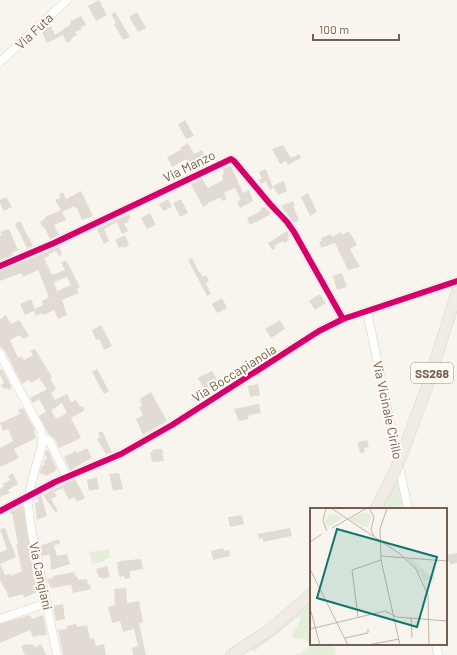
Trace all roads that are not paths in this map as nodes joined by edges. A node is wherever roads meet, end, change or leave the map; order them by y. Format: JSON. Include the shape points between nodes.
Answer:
{"nodes":[{"id":1,"x":68,"y":0,"type":"edge"},
{"id":2,"x":0,"y":62,"type":"edge"},
{"id":3,"x":0,"y":266,"type":"edge"},
{"id":4,"x":457,"y":281,"type":"edge"},
{"id":5,"x":457,"y":292,"type":"edge"},
{"id":6,"x":367,"y":311,"type":"junction"},
{"id":7,"x":343,"y":319,"type":"junction"},
{"id":8,"x":0,"y":354,"type":"edge"},
{"id":9,"x":42,"y":437,"type":"junction"},
{"id":10,"x":67,"y":477,"type":"junction"},
{"id":11,"x":29,"y":497,"type":"junction"},
{"id":12,"x":376,"y":508,"type":"edge"},
{"id":13,"x":408,"y":508,"type":"edge"},
{"id":14,"x":0,"y":511,"type":"edge"},
{"id":15,"x":310,"y":595,"type":"edge"},
{"id":16,"x":47,"y":603,"type":"junction"},
{"id":17,"x":0,"y":618,"type":"edge"},
{"id":18,"x":436,"y":645,"type":"edge"},
{"id":19,"x":57,"y":655,"type":"edge"},
{"id":20,"x":231,"y":655,"type":"edge"},
{"id":21,"x":438,"y":655,"type":"edge"}],
"edges":[{"from":1,"to":2,"type":"street","name":"Via Futa"},
{"from":3,"to":7,"type":"street","name":"Via Manzo","via":[[231,159],[294,232]]},
{"from":4,"to":6,"type":"street","name":"Via Boccapianola"},
{"from":5,"to":12,"type":"highway","number":"SS268","bridge":true,"via":[[403,452]]},
{"from":6,"to":7,"type":"street","name":"Via Boccapianola"},
{"from":6,"to":13,"type":"street","name":"Via Vicinale Cirillo"},
{"from":7,"to":10,"type":"street","name":"Via Boccapianola","via":[[319,331],[172,425],[121,454]]},
{"from":8,"to":9,"type":"street","via":[[38,423]]},
{"from":9,"to":10,"type":"street","via":[[50,442]]},
{"from":9,"to":11,"type":"street","name":"Via Cangiani"},
{"from":10,"to":11,"type":"street","name":"Via Boccapianola"},
{"from":11,"to":14,"type":"street","name":"Via Boccapianola"},
{"from":11,"to":16,"type":"street","name":"Via Cangiani","via":[[31,528]]},
{"from":15,"to":20,"type":"highway","via":[[271,629]]},
{"from":16,"to":17,"type":"street"},
{"from":16,"to":19,"type":"street","name":"Via Cangiani"},
{"from":18,"to":21,"type":"street"}]}
